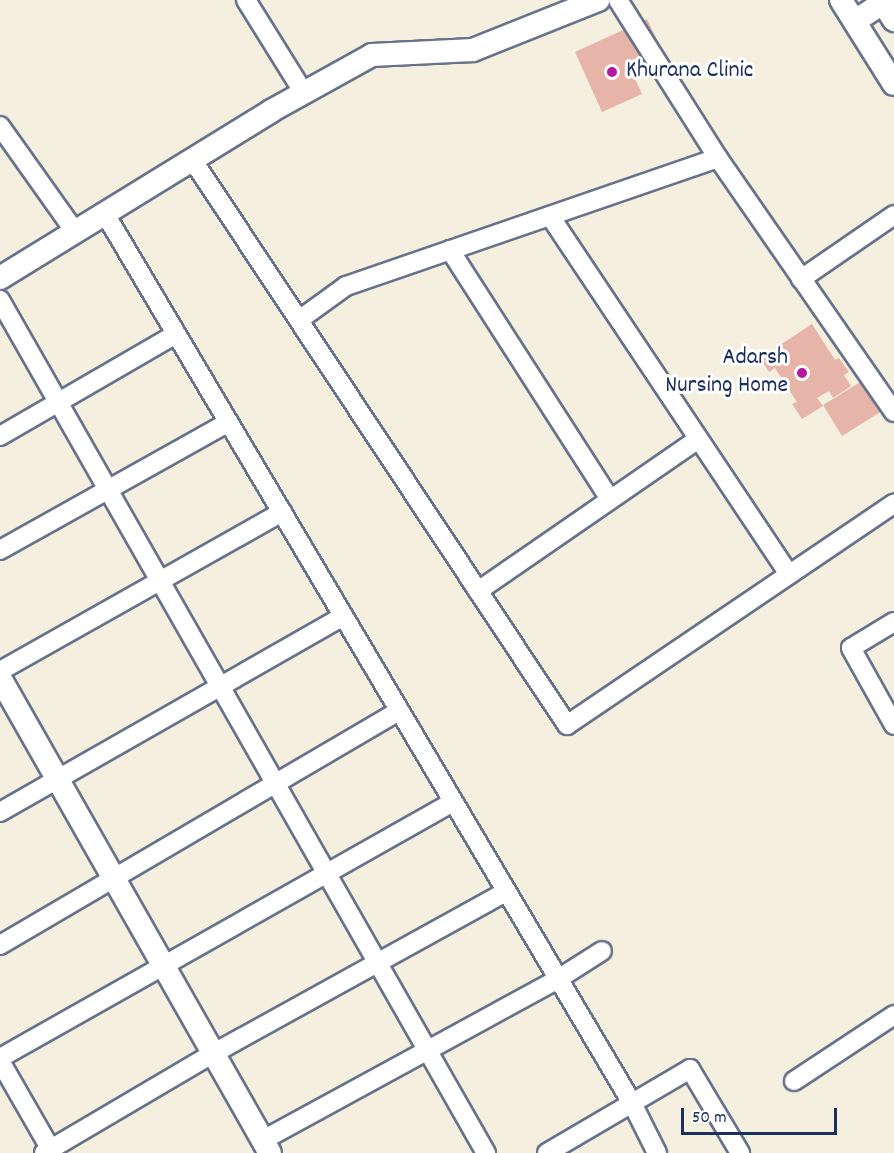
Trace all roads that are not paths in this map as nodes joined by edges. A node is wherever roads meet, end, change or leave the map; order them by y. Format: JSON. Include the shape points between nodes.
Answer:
{"nodes":[{"id":1,"x":246,"y":0,"type":"edge"},
{"id":2,"x":598,"y":0,"type":"edge"},
{"id":3,"x":618,"y":0,"type":"edge"},
{"id":4,"x":841,"y":0,"type":"edge"},
{"id":5,"x":886,"y":6,"type":"edge"},
{"id":6,"x":855,"y":21,"type":"junction"},
{"id":7,"x":894,"y":84,"type":"edge"},
{"id":8,"x":304,"y":93,"type":"junction"},
{"id":9,"x":0,"y":126,"type":"edge"},
{"id":10,"x":718,"y":158,"type":"junction"},
{"id":11,"x":192,"y":159,"type":"junction"},
{"id":12,"x":104,"y":212,"type":"junction"},
{"id":13,"x":894,"y":215,"type":"edge"},
{"id":14,"x":550,"y":216,"type":"junction"},
{"id":15,"x":74,"y":230,"type":"junction"},
{"id":16,"x":450,"y":250,"type":"junction"},
{"id":17,"x":0,"y":278,"type":"edge"},
{"id":18,"x":801,"y":279,"type":"junction"},
{"id":19,"x":0,"y":300,"type":"edge"},
{"id":20,"x":299,"y":320,"type":"junction"},
{"id":21,"x":176,"y":334,"type":"junction"},
{"id":22,"x":59,"y":404,"type":"junction"},
{"id":23,"x":894,"y":412,"type":"edge"},
{"id":24,"x":229,"y":422,"type":"junction"},
{"id":25,"x":0,"y":436,"type":"edge"},
{"id":26,"x":698,"y":439,"type":"junction"},
{"id":27,"x":108,"y":491,"type":"junction"},
{"id":28,"x":610,"y":499,"type":"junction"},
{"id":29,"x":894,"y":504,"type":"edge"},
{"id":30,"x":282,"y":512,"type":"junction"},
{"id":31,"x":0,"y":550,"type":"edge"},
{"id":32,"x":789,"y":575,"type":"junction"},
{"id":33,"x":161,"y":583,"type":"junction"},
{"id":34,"x":478,"y":591,"type":"junction"},
{"id":35,"x":343,"y":615,"type":"junction"},
{"id":36,"x":894,"y":622,"type":"edge"},
{"id":37,"x":0,"y":670,"type":"edge"},
{"id":38,"x":0,"y":678,"type":"edge"},
{"id":39,"x":220,"y":686,"type":"junction"},
{"id":40,"x":399,"y":711,"type":"junction"},
{"id":41,"x":894,"y":725,"type":"edge"},
{"id":42,"x":58,"y":779,"type":"junction"},
{"id":43,"x":275,"y":784,"type":"junction"},
{"id":44,"x":453,"y":802,"type":"junction"},
{"id":45,"x":0,"y":812,"type":"edge"},
{"id":46,"x":325,"y":871,"type":"junction"},
{"id":47,"x":115,"y":879,"type":"junction"},
{"id":48,"x":506,"y":892,"type":"junction"},
{"id":49,"x":0,"y":945,"type":"edge"},
{"id":50,"x":602,"y":951,"type":"dead end"},
{"id":51,"x":377,"y":963,"type":"junction"},
{"id":52,"x":164,"y":965,"type":"junction"},
{"id":53,"x":558,"y":980,"type":"junction"},
{"id":54,"x":894,"y":1015,"type":"edge"},
{"id":55,"x":428,"y":1051,"type":"junction"},
{"id":56,"x":214,"y":1053,"type":"junction"},
{"id":57,"x":0,"y":1060,"type":"edge"},
{"id":58,"x":794,"y":1081,"type":"dead end"},
{"id":59,"x":632,"y":1103,"type":"junction"},
{"id":60,"x":264,"y":1148,"type":"edge"},
{"id":61,"x":49,"y":1152,"type":"edge"},
{"id":62,"x":486,"y":1153,"type":"edge"},
{"id":63,"x":547,"y":1153,"type":"edge"},
{"id":64,"x":657,"y":1153,"type":"edge"},
{"id":65,"x":740,"y":1153,"type":"edge"}],
"edges":[{"from":1,"to":8,"type":"street"},
{"from":2,"to":8,"type":"street","via":[[473,50],[372,55]]},
{"from":3,"to":10,"type":"street"},
{"from":4,"to":6,"type":"street"},
{"from":5,"to":6,"type":"street"},
{"from":6,"to":7,"type":"street"},
{"from":8,"to":11,"type":"street"},
{"from":9,"to":15,"type":"street"},
{"from":10,"to":14,"type":"street"},
{"from":10,"to":18,"type":"street"},
{"from":11,"to":12,"type":"street"},
{"from":11,"to":20,"type":"street"},
{"from":12,"to":15,"type":"street"},
{"from":12,"to":21,"type":"street"},
{"from":13,"to":18,"type":"street"},
{"from":14,"to":16,"type":"street"},
{"from":14,"to":26,"type":"street"},
{"from":15,"to":17,"type":"street"},
{"from":16,"to":20,"type":"street","via":[[346,286]]},
{"from":16,"to":28,"type":"street"},
{"from":18,"to":23,"type":"street"},
{"from":19,"to":22,"type":"street"},
{"from":20,"to":34,"type":"street"},
{"from":21,"to":22,"type":"street"},
{"from":21,"to":24,"type":"street"},
{"from":22,"to":25,"type":"street"},
{"from":22,"to":27,"type":"street"},
{"from":24,"to":27,"type":"street"},
{"from":24,"to":30,"type":"street"},
{"from":26,"to":28,"type":"street"},
{"from":26,"to":32,"type":"street"},
{"from":27,"to":31,"type":"street"},
{"from":27,"to":33,"type":"street"},
{"from":28,"to":34,"type":"street"},
{"from":29,"to":32,"type":"street"},
{"from":30,"to":33,"type":"street"},
{"from":30,"to":35,"type":"street"},
{"from":32,"to":34,"type":"street","via":[[567,725]]},
{"from":33,"to":37,"type":"street"},
{"from":33,"to":39,"type":"street"},
{"from":35,"to":39,"type":"street"},
{"from":35,"to":40,"type":"street"},
{"from":36,"to":41,"type":"street","via":[[851,648]]},
{"from":38,"to":42,"type":"street"},
{"from":39,"to":42,"type":"street"},
{"from":39,"to":43,"type":"street"},
{"from":40,"to":43,"type":"street"},
{"from":40,"to":44,"type":"street"},
{"from":42,"to":45,"type":"street"},
{"from":42,"to":47,"type":"street"},
{"from":43,"to":46,"type":"street"},
{"from":43,"to":47,"type":"street"},
{"from":44,"to":46,"type":"street"},
{"from":44,"to":48,"type":"street"},
{"from":46,"to":51,"type":"street"},
{"from":46,"to":52,"type":"street"},
{"from":47,"to":49,"type":"street"},
{"from":47,"to":52,"type":"street"},
{"from":48,"to":51,"type":"street"},
{"from":48,"to":53,"type":"street"},
{"from":50,"to":53,"type":"street"},
{"from":51,"to":55,"type":"street"},
{"from":51,"to":56,"type":"street"},
{"from":52,"to":56,"type":"street"},
{"from":52,"to":57,"type":"street"},
{"from":53,"to":55,"type":"street"},
{"from":53,"to":59,"type":"street"},
{"from":54,"to":58,"type":"street"},
{"from":55,"to":60,"type":"street"},
{"from":55,"to":62,"type":"street"},
{"from":56,"to":60,"type":"street"},
{"from":56,"to":61,"type":"street"},
{"from":57,"to":61,"type":"street"},
{"from":59,"to":63,"type":"street"},
{"from":59,"to":64,"type":"street"},
{"from":59,"to":65,"type":"street","via":[[690,1069]]}]}
